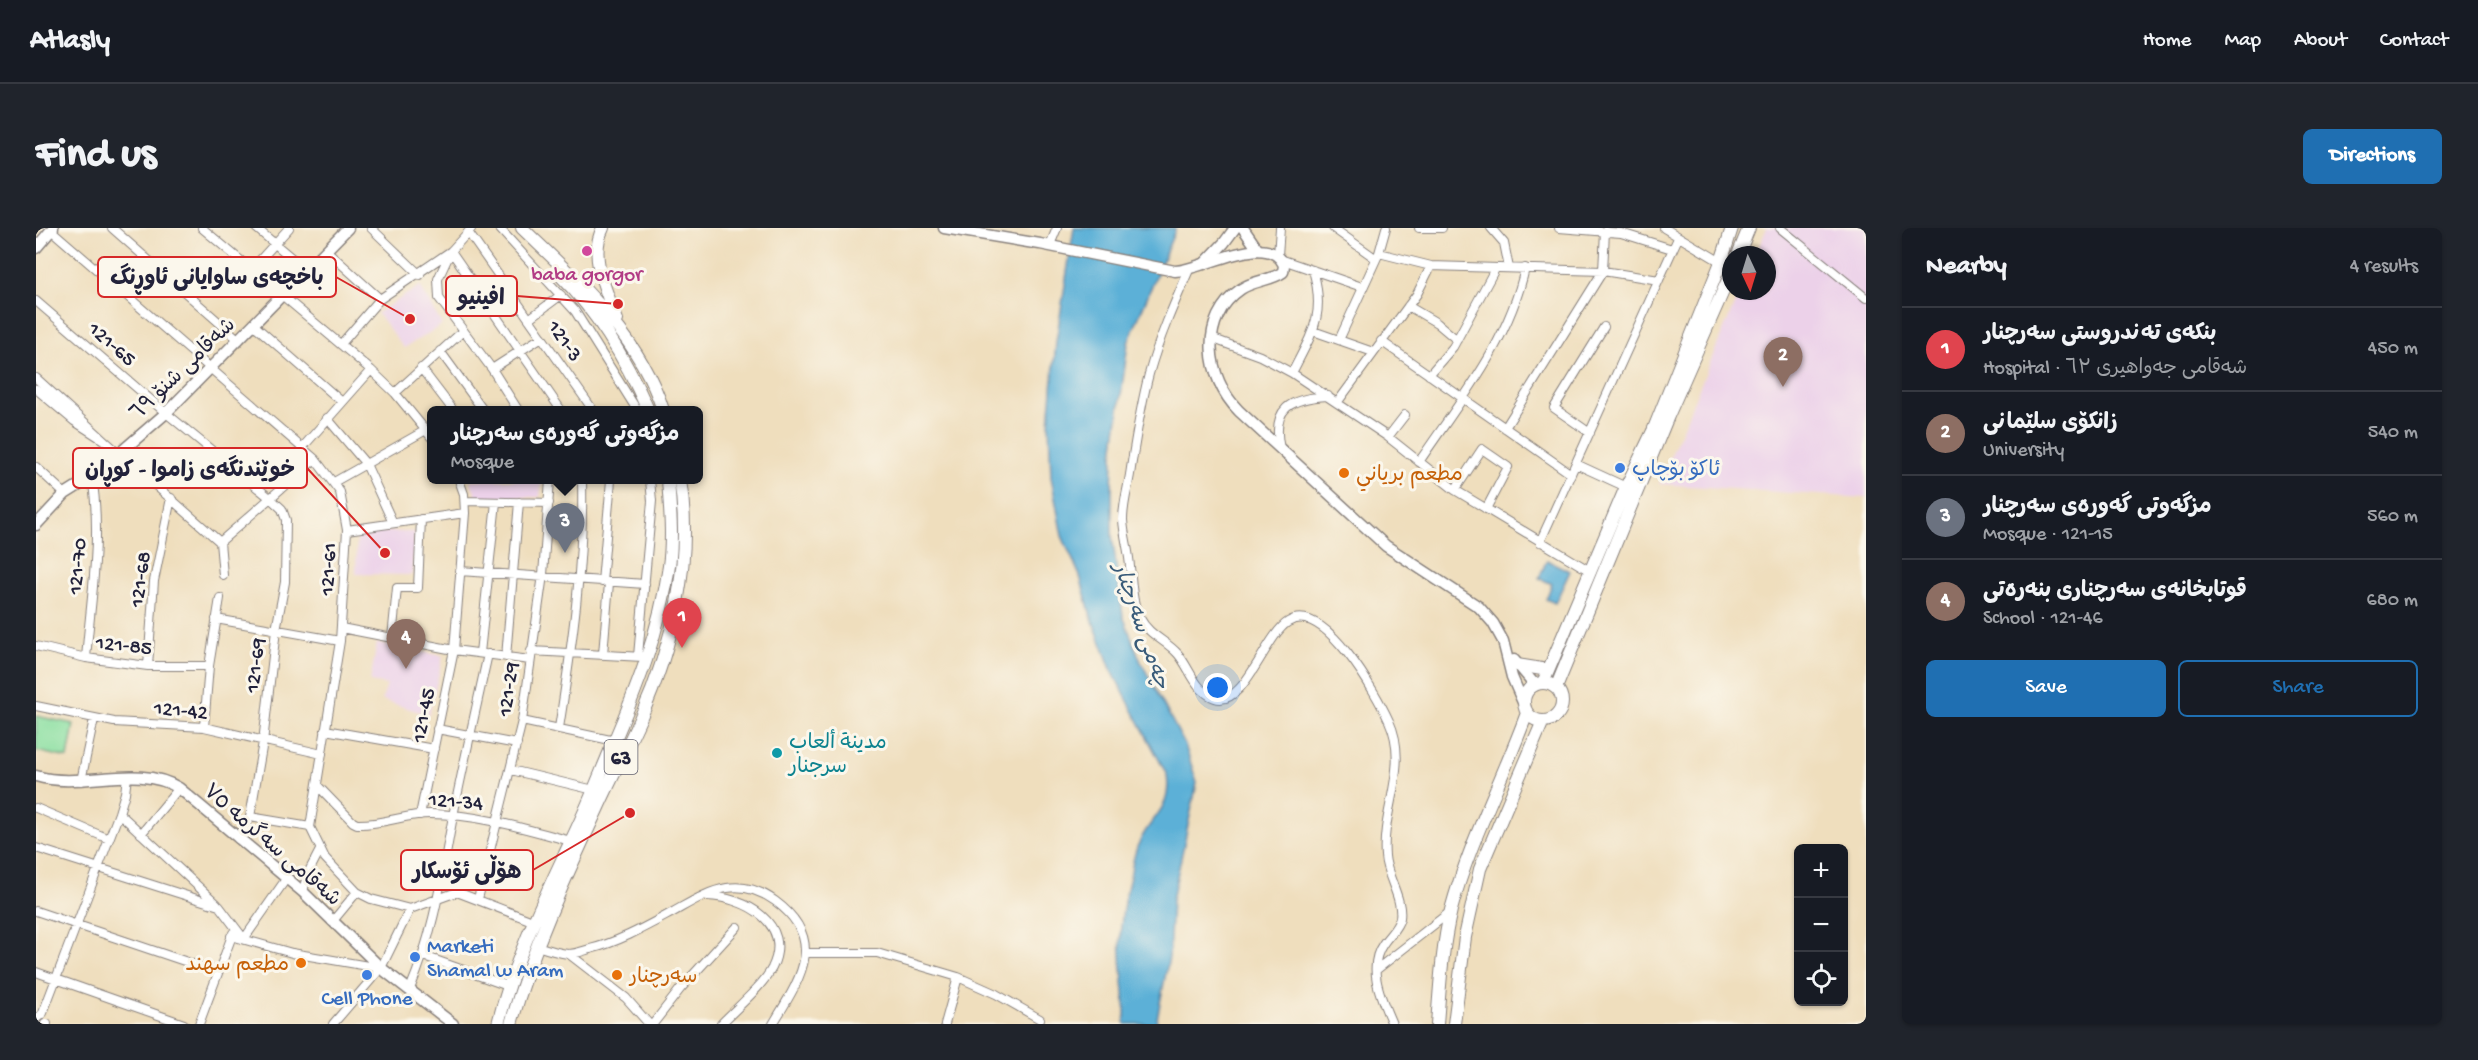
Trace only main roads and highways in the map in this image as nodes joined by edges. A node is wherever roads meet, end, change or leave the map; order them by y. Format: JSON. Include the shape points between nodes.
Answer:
{"nodes":[{"id":1,"x":512,"y":228,"type":"edge"},
{"id":2,"x":522,"y":228,"type":"edge"},
{"id":3,"x":603,"y":228,"type":"edge"},
{"id":4,"x":1732,"y":228,"type":"edge"},
{"id":5,"x":1749,"y":228,"type":"edge"},
{"id":6,"x":1742,"y":246,"type":"edge"},
{"id":7,"x":1722,"y":294,"type":"edge"},
{"id":8,"x":622,"y":333,"type":"junction"},
{"id":9,"x":646,"y":406,"type":"edge"},
{"id":10,"x":661,"y":406,"type":"edge"},
{"id":11,"x":668,"y":484,"type":"edge"},
{"id":12,"x":681,"y":484,"type":"edge"},
{"id":13,"x":1517,"y":665,"type":"road end"},
{"id":14,"x":1548,"y":670,"type":"junction"},
{"id":15,"x":1539,"y":684,"type":"junction"},
{"id":16,"x":1556,"y":688,"type":"junction"},
{"id":17,"x":1526,"y":710,"type":"junction"},
{"id":18,"x":1543,"y":721,"type":"junction"},
{"id":19,"x":498,"y":1024,"type":"edge"},
{"id":20,"x":511,"y":1024,"type":"edge"},
{"id":21,"x":1437,"y":1024,"type":"edge"},
{"id":22,"x":1454,"y":1024,"type":"edge"}],
"edges":[{"from":1,"to":9,"type":"main road","via":[[568,283],[609,336]]},
{"from":2,"to":8,"type":"main road","via":[[597,301]]},
{"from":3,"to":8,"type":"main road","via":[[597,247],[600,272]]},
{"from":4,"to":14,"type":"main road","via":[[1653,431]]},
{"from":5,"to":6,"type":"main road"},
{"from":7,"to":16,"type":"main road"},
{"from":8,"to":10,"type":"main road","via":[[641,361]]},
{"from":11,"to":19,"type":"main road","number":"63","via":[[672,525],[663,605],[615,741],[532,921]]},
{"from":12,"to":20,"type":"main road","number":"63","via":[[685,509],[682,563],[662,660],[641,717],[545,926]]},
{"from":13,"to":14,"type":"main road"},
{"from":14,"to":15,"type":"main road"},
{"from":15,"to":16,"type":"main road"},
{"from":15,"to":17,"type":"main road","via":[[1524,697]]},
{"from":16,"to":18,"type":"main road","via":[[1562,699],[1559,712]]},
{"from":17,"to":18,"type":"main road"},
{"from":17,"to":21,"type":"main road","via":[[1451,911]]},
{"from":18,"to":22,"type":"main road","via":[[1480,869],[1465,937]]}]}
